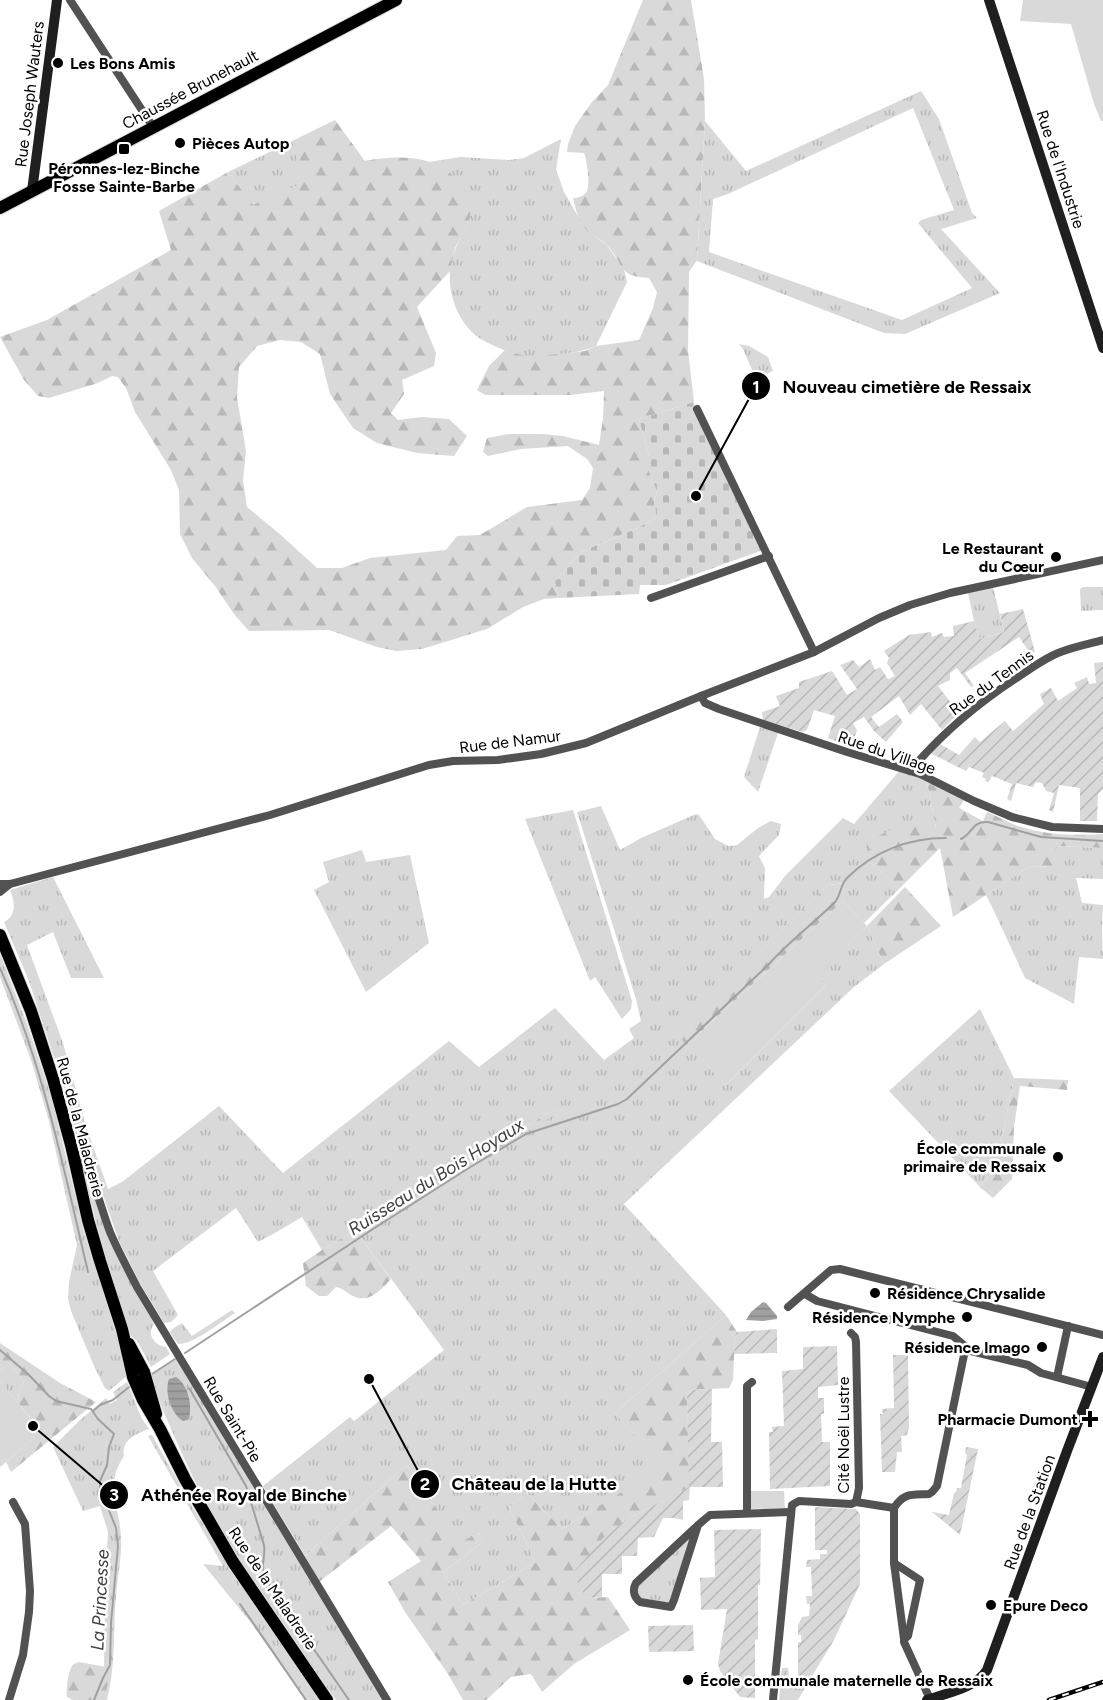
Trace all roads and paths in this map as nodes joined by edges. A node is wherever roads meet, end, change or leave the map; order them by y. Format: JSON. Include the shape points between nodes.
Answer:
{"nodes":[{"id":1,"x":57,"y":0,"type":"edge"},
{"id":2,"x":70,"y":0,"type":"edge"},
{"id":3,"x":989,"y":0,"type":"edge"},
{"id":4,"x":390,"y":1,"type":"edge"},
{"id":5,"x":153,"y":127,"type":"junction"},
{"id":6,"x":32,"y":191,"type":"junction"},
{"id":7,"x":0,"y":208,"type":"edge"},
{"id":8,"x":1103,"y":348,"type":"edge"},
{"id":9,"x":698,"y":409,"type":"dead end"},
{"id":10,"x":769,"y":556,"type":"junction"},
{"id":11,"x":1103,"y":560,"type":"edge"},
{"id":12,"x":651,"y":598,"type":"dead end"},
{"id":13,"x":1103,"y":640,"type":"edge"},
{"id":14,"x":814,"y":652,"type":"junction"},
{"id":15,"x":701,"y":696,"type":"junction"},
{"id":16,"x":907,"y":769,"type":"junction"},
{"id":17,"x":1103,"y":829,"type":"edge"},
{"id":18,"x":0,"y":884,"type":"edge"},
{"id":19,"x":10,"y":884,"type":"junction"},
{"id":20,"x":0,"y":892,"type":"edge"},
{"id":21,"x":0,"y":935,"type":"edge"},
{"id":22,"x":71,"y":1145,"type":"junction"},
{"id":23,"x":805,"y":1294,"type":"junction"},
{"id":24,"x":788,"y":1307,"type":"dead end"},
{"id":25,"x":1068,"y":1326,"type":"junction"},
{"id":26,"x":850,"y":1333,"type":"dead end"},
{"id":27,"x":1103,"y":1335,"type":"edge"},
{"id":28,"x":968,"y":1349,"type":"junction"},
{"id":29,"x":1103,"y":1357,"type":"edge"},
{"id":30,"x":1057,"y":1377,"type":"junction"},
{"id":31,"x":752,"y":1382,"type":"dead end"},
{"id":32,"x":1092,"y":1388,"type":"junction"},
{"id":33,"x":13,"y":1502,"type":"dead end"},
{"id":34,"x":856,"y":1502,"type":"junction"},
{"id":35,"x":894,"y":1508,"type":"junction"},
{"id":36,"x":790,"y":1512,"type":"junction"},
{"id":37,"x":747,"y":1513,"type":"junction"},
{"id":38,"x":698,"y":1525,"type":"junction"},
{"id":39,"x":894,"y":1563,"type":"junction"},
{"id":40,"x":904,"y":1639,"type":"junction"},
{"id":41,"x":928,"y":1699,"type":"edge"},
{"id":42,"x":9,"y":1700,"type":"edge"},
{"id":43,"x":327,"y":1700,"type":"edge"},
{"id":44,"x":387,"y":1700,"type":"edge"},
{"id":45,"x":773,"y":1700,"type":"edge"}],
"edges":[{"from":1,"to":6,"type":"street","name":"Rue Joseph Wauters"},
{"from":2,"to":5,"type":"street"},
{"from":3,"to":8,"type":"street","name":"Rue de l'Industrie"},
{"from":4,"to":5,"type":"main road","name":"Chaussée Brunehault"},
{"from":5,"to":6,"type":"main road","name":"Chaussée Brunehault"},
{"from":6,"to":7,"type":"main road","name":"Chaussée Brunehault"},
{"from":9,"to":10,"type":"street"},
{"from":10,"to":12,"type":"street"},
{"from":10,"to":14,"type":"street"},
{"from":11,"to":14,"type":"street","name":"Rue de Namur","via":[[910,605]]},
{"from":13,"to":16,"type":"street","name":"Rue du Tennis","via":[[1053,655],[995,692]]},
{"from":14,"to":15,"type":"street","name":"Rue de Namur"},
{"from":15,"to":16,"type":"street","name":"Rue du Village","via":[[714,707]]},
{"from":15,"to":19,"type":"street","name":"Rue de Namur","via":[[569,748],[513,758],[429,765],[270,815]]},
{"from":16,"to":17,"type":"street","name":"Rue du Village","via":[[1012,817],[1052,827]]},
{"from":18,"to":19,"type":"street","name":"Rue de Namur"},
{"from":19,"to":20,"type":"street","name":"Rue de Namur"},
{"from":21,"to":22,"type":"main road","name":"Rue de la Maladrerie","via":[[42,1042]]},
{"from":22,"to":43,"type":"main road","name":"Rue de la Maladrerie","via":[[94,1241],[143,1400],[233,1562]]},
{"from":22,"to":44,"type":"street","name":"Rue Saint-Pie","via":[[87,1168],[124,1262]]},
{"from":23,"to":24,"type":"street"},
{"from":23,"to":25,"type":"street","via":[[831,1270],[840,1269]]},
{"from":23,"to":28,"type":"street","via":[[817,1301],[953,1336]]},
{"from":25,"to":27,"type":"street"},
{"from":25,"to":30,"type":"street"},
{"from":26,"to":34,"type":"street","name":"Cité Noël Lustre","via":[[856,1342]]},
{"from":28,"to":30,"type":"street"},
{"from":28,"to":35,"type":"street","via":[[937,1486],[929,1494],[906,1495]]},
{"from":29,"to":32,"type":"street","name":"Rue de la Station"},
{"from":30,"to":32,"type":"street"},
{"from":31,"to":37,"type":"street","via":[[747,1386]]},
{"from":32,"to":41,"type":"street","name":"Rue de la Station","via":[[983,1677]]},
{"from":33,"to":42,"type":"street","via":[[25,1524],[30,1591],[23,1655]]},
{"from":34,"to":35,"type":"street"},
{"from":34,"to":36,"type":"street","name":"Cité Noël Lustre","via":[[799,1501]]},
{"from":35,"to":39,"type":"street"},
{"from":36,"to":37,"type":"street","name":"Cité Noël Lustre"},
{"from":36,"to":45,"type":"street"},
{"from":37,"to":38,"type":"street","name":"Cité Noël Lustre","via":[[710,1515]]},
{"from":38,"to":38,"type":"street","name":"Cité Noël Lustre","via":[[636,1583],[634,1595],[640,1602],[669,1608],[672,1605]]},
{"from":39,"to":40,"type":"street"},
{"from":39,"to":40,"type":"street","via":[[920,1580],[908,1636]]},
{"from":40,"to":41,"type":"street"}]}
